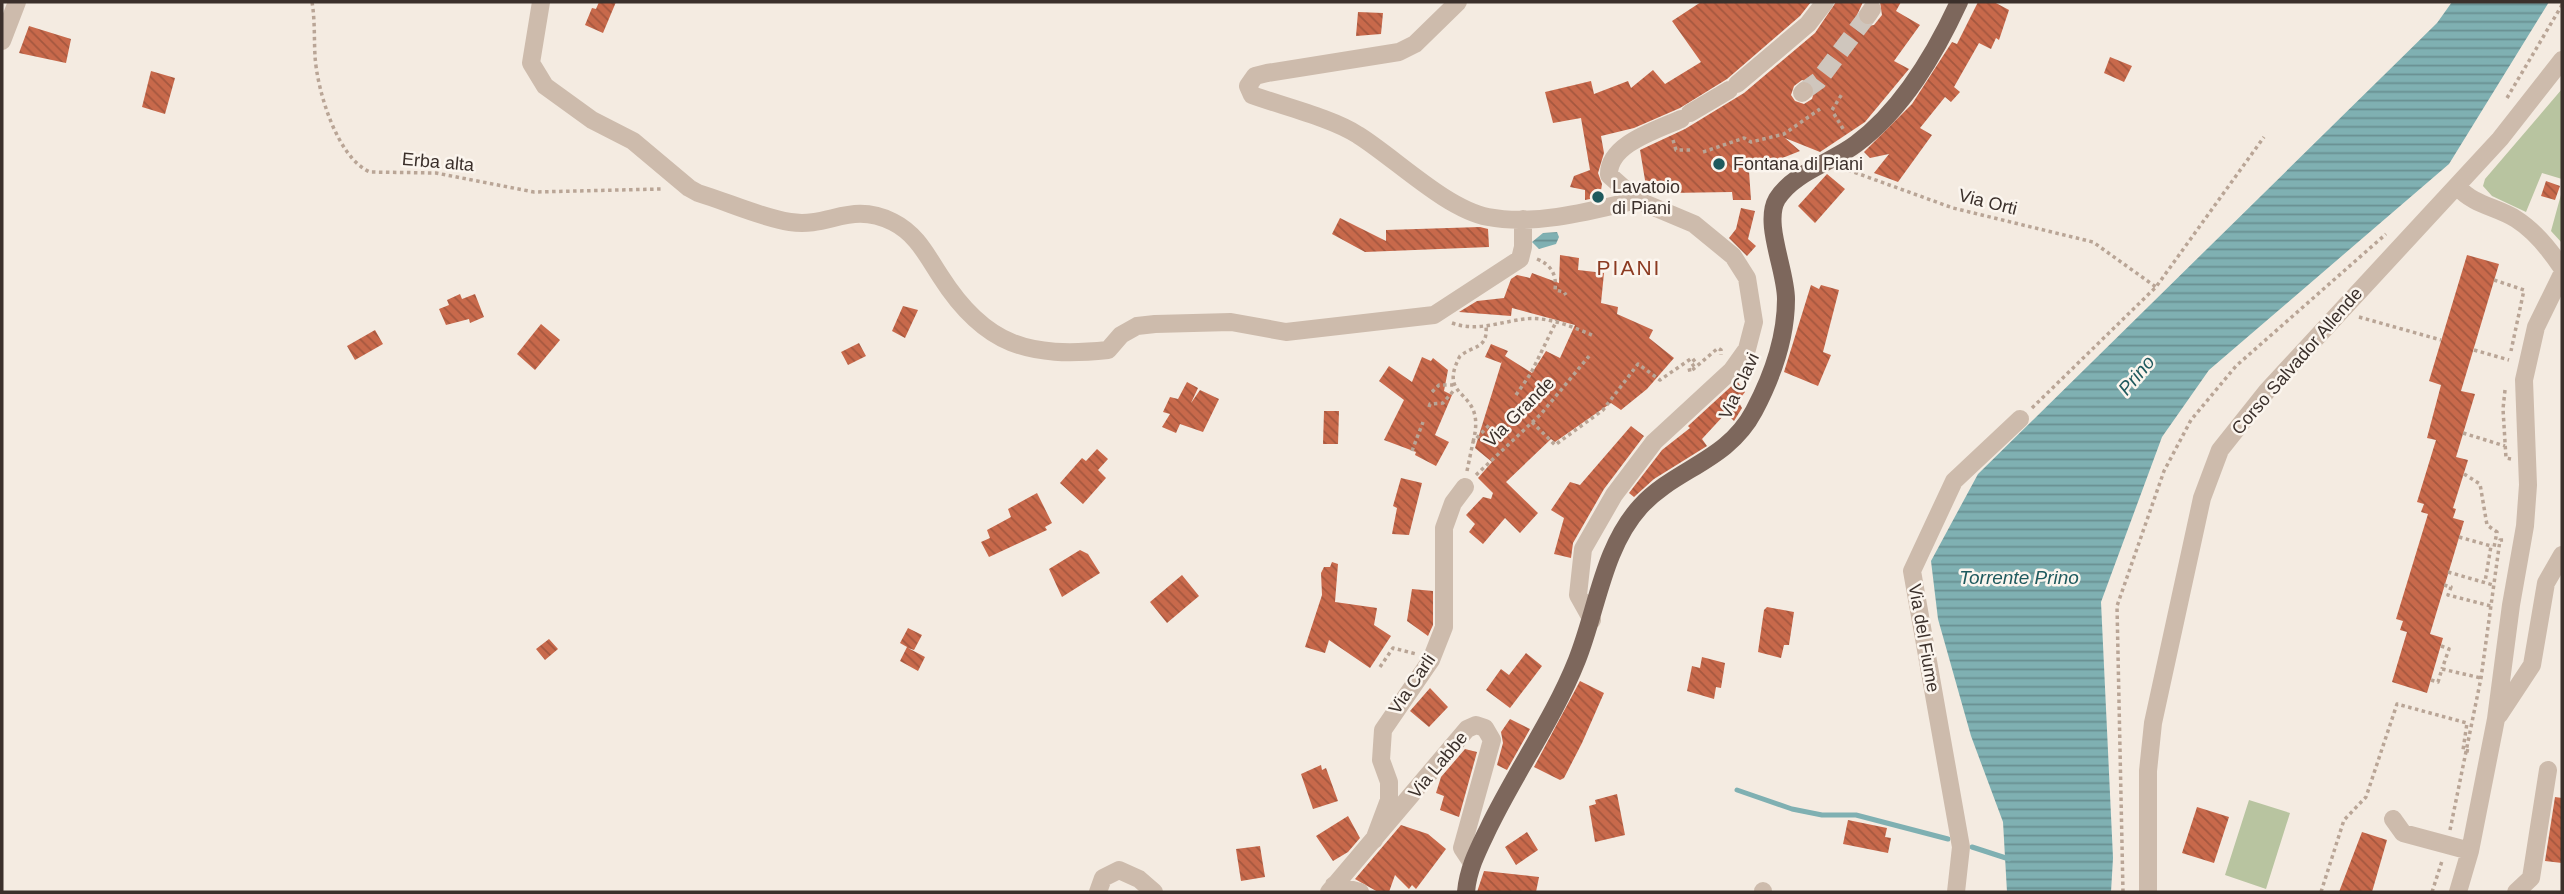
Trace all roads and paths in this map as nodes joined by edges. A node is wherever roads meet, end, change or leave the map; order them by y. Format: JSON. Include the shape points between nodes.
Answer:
{"nodes":[{"id":1,"x":17,"y":2,"type":"edge"},
{"id":2,"x":312,"y":2,"type":"edge"},
{"id":3,"x":541,"y":2,"type":"edge"},
{"id":4,"x":1458,"y":2,"type":"edge"},
{"id":5,"x":1825,"y":2,"type":"edge"},
{"id":6,"x":1959,"y":2,"type":"edge"},
{"id":7,"x":2562,"y":5,"type":"edge"},
{"id":8,"x":2,"y":41,"type":"edge"},
{"id":9,"x":2562,"y":60,"type":"edge"},
{"id":10,"x":1842,"y":94,"type":"dead end"},
{"id":11,"x":2502,"y":106,"type":"dead end"},
{"id":12,"x":1819,"y":109,"type":"dead end"},
{"id":13,"x":1832,"y":110,"type":"dead end"},
{"id":14,"x":2264,"y":137,"type":"dead end"},
{"id":15,"x":1703,"y":152,"type":"dead end"},
{"id":16,"x":1838,"y":169,"type":"dead end"},
{"id":17,"x":2458,"y":187,"type":"junction"},
{"id":18,"x":689,"y":188,"type":"junction"},
{"id":19,"x":1637,"y":200,"type":"junction"},
{"id":20,"x":1523,"y":219,"type":"junction"},
{"id":21,"x":2386,"y":233,"type":"dead end"},
{"id":22,"x":1520,"y":258,"type":"junction"},
{"id":23,"x":2562,"y":268,"type":"edge"},
{"id":24,"x":2562,"y":274,"type":"edge"},
{"id":25,"x":2494,"y":280,"type":"dead end"},
{"id":26,"x":2156,"y":287,"type":"junction"},
{"id":27,"x":1566,"y":295,"type":"dead end"},
{"id":28,"x":2340,"y":312,"type":"junction"},
{"id":29,"x":1434,"y":315,"type":"junction"},
{"id":30,"x":1557,"y":322,"type":"junction"},
{"id":31,"x":1486,"y":326,"type":"junction"},
{"id":32,"x":1594,"y":336,"type":"dead end"},
{"id":33,"x":2441,"y":340,"type":"dead end"},
{"id":34,"x":2474,"y":350,"type":"dead end"},
{"id":35,"x":1590,"y":355,"type":"dead end"},
{"id":36,"x":2508,"y":360,"type":"dead end"},
{"id":37,"x":1716,"y":366,"type":"dead end"},
{"id":38,"x":2508,"y":366,"type":"dead end"},
{"id":39,"x":1454,"y":387,"type":"junction"},
{"id":40,"x":2505,"y":387,"type":"dead end"},
{"id":41,"x":1432,"y":392,"type":"dead end"},
{"id":42,"x":1516,"y":395,"type":"dead end"},
{"id":43,"x":1429,"y":407,"type":"dead end"},
{"id":44,"x":2021,"y":419,"type":"joint"},
{"id":45,"x":1532,"y":422,"type":"junction"},
{"id":46,"x":1421,"y":423,"type":"dead end"},
{"id":47,"x":1491,"y":423,"type":"dead end"},
{"id":48,"x":2463,"y":433,"type":"dead end"},
{"id":49,"x":1473,"y":442,"type":"junction"},
{"id":50,"x":2505,"y":446,"type":"junction"},
{"id":51,"x":1412,"y":451,"type":"dead end"},
{"id":52,"x":2519,"y":461,"type":"dead end"},
{"id":53,"x":2464,"y":474,"type":"dead end"},
{"id":54,"x":1465,"y":487,"type":"junction"},
{"id":55,"x":2459,"y":537,"type":"dead end"},
{"id":56,"x":2498,"y":540,"type":"junction"},
{"id":57,"x":2513,"y":540,"type":"dead end"},
{"id":58,"x":2491,"y":547,"type":"junction"},
{"id":59,"x":2562,"y":555,"type":"edge"},
{"id":60,"x":2448,"y":572,"type":"dead end"},
{"id":61,"x":2485,"y":582,"type":"junction"},
{"id":62,"x":2444,"y":585,"type":"dead end"},
{"id":63,"x":2493,"y":585,"type":"junction"},
{"id":64,"x":2442,"y":593,"type":"dead end"},
{"id":65,"x":2448,"y":595,"type":"junction"},
{"id":66,"x":2491,"y":606,"type":"junction"},
{"id":67,"x":1592,"y":620,"type":"junction"},
{"id":68,"x":2441,"y":646,"type":"dead end"},
{"id":69,"x":1431,"y":660,"type":"junction"},
{"id":70,"x":1380,"y":667,"type":"dead end"},
{"id":71,"x":2442,"y":669,"type":"junction"},
{"id":72,"x":2481,"y":678,"type":"junction"},
{"id":73,"x":2431,"y":680,"type":"dead end"},
{"id":74,"x":2496,"y":719,"type":"junction"},
{"id":75,"x":2467,"y":751,"type":"junction"},
{"id":76,"x":2489,"y":754,"type":"junction"},
{"id":77,"x":2548,"y":770,"type":"dead end"},
{"id":78,"x":2393,"y":819,"type":"dead end"},
{"id":79,"x":1374,"y":840,"type":"junction"},
{"id":80,"x":2446,"y":845,"type":"junction"},
{"id":81,"x":2470,"y":851,"type":"junction"},
{"id":82,"x":1472,"y":863,"type":"junction"},
{"id":83,"x":1331,"y":889,"type":"edge"},
{"id":84,"x":1098,"y":892,"type":"edge"},
{"id":85,"x":1154,"y":892,"type":"edge"},
{"id":86,"x":1360,"y":892,"type":"edge"},
{"id":87,"x":1466,"y":892,"type":"edge"},
{"id":88,"x":1956,"y":892,"type":"edge"},
{"id":89,"x":2123,"y":892,"type":"edge"},
{"id":90,"x":2148,"y":892,"type":"edge"},
{"id":91,"x":2320,"y":892,"type":"edge"},
{"id":92,"x":2432,"y":892,"type":"edge"},
{"id":93,"x":2458,"y":892,"type":"edge"},
{"id":94,"x":2516,"y":892,"type":"edge"}],
"edges":[{"from":1,"to":8,"type":"street"},
{"from":2,"to":18,"type":"path","name":"Erba alta","via":[[324,104],[351,156],[370,172],[436,173],[534,192]]},
{"from":3,"to":18,"type":"street","via":[[531,63],[545,86],[592,120],[633,141]]},
{"from":4,"to":20,"type":"street","via":[[1415,44],[1399,52],[1268,73],[1255,76],[1248,86],[1252,95],[1355,133],[1444,197],[1487,217]]},
{"from":5,"to":19,"type":"street","via":[[1808,24],[1733,87],[1634,141],[1609,164],[1609,175]]},
{"from":6,"to":67,"type":"main road","name":"Via Clavi","via":[[1934,54],[1908,91],[1857,144],[1804,174],[1776,201],[1771,217],[1786,300],[1782,338],[1761,397],[1728,446],[1640,506],[1613,550]]},
{"from":7,"to":11,"type":"path"},
{"from":9,"to":17,"type":"street","name":"Corso Salvador Allende"},
{"from":10,"to":13,"type":"path"},
{"from":12,"to":15,"type":"path","via":[[1784,134],[1751,142],[1744,138]]},
{"from":14,"to":26,"type":"path"},
{"from":16,"to":26,"type":"path","name":"Via Orti","via":[[1953,208],[2093,242]]},
{"from":17,"to":23,"type":"street","via":[[2466,197],[2517,219],[2546,245]]},
{"from":17,"to":28,"type":"street","name":"Corso Salvador Allende"},
{"from":18,"to":29,"type":"street","via":[[789,222],[862,212],[894,223],[924,249],[974,320],[1030,350],[1108,350],[1121,335],[1155,324],[1231,322],[1286,332]]},
{"from":19,"to":20,"type":"street"},
{"from":19,"to":67,"type":"street","via":[[1694,224],[1733,256],[1746,278],[1754,322],[1747,349],[1732,370],[1654,442],[1614,495],[1583,549],[1578,595]]},
{"from":20,"to":22,"type":"street"},
{"from":21,"to":89,"type":"path","via":[[2236,366],[2192,420],[2164,471],[2117,607]]},
{"from":22,"to":27,"type":"path","via":[[1541,260],[1557,279],[1555,290]]},
{"from":22,"to":29,"type":"street"},
{"from":24,"to":74,"type":"street","via":[[2536,327],[2524,380],[2525,526]]},
{"from":25,"to":38,"type":"path","via":[[2524,290]]},
{"from":26,"to":44,"type":"path"},
{"from":28,"to":33,"type":"path"},
{"from":28,"to":90,"type":"street","name":"Corso Salvador Allende","via":[[2220,450],[2203,498],[2152,723]]},
{"from":29,"to":31,"type":"path","via":[[1457,325]]},
{"from":30,"to":31,"type":"path","via":[[1523,319]]},
{"from":30,"to":32,"type":"path"},
{"from":30,"to":42,"type":"path"},
{"from":31,"to":39,"type":"path","via":[[1480,348],[1460,356],[1453,373]]},
{"from":34,"to":36,"type":"path"},
{"from":35,"to":45,"type":"path","name":"Via Grande"},
{"from":37,"to":45,"type":"path","via":[[1720,348],[1692,372],[1694,357],[1660,380],[1638,364],[1603,411],[1555,445]]},
{"from":39,"to":41,"type":"path","via":[[1439,386]]},
{"from":39,"to":43,"type":"path","via":[[1443,403]]},
{"from":39,"to":49,"type":"path","via":[[1475,410]]},
{"from":40,"to":50,"type":"path"},
{"from":44,"to":88,"type":"street","name":"Via del Fiume","via":[[1954,481],[1912,571],[1961,847]]},
{"from":45,"to":54,"type":"path","name":"Via Grande"},
{"from":46,"to":51,"type":"path"},
{"from":47,"to":49,"type":"path"},
{"from":48,"to":50,"type":"path"},
{"from":49,"to":54,"type":"path"},
{"from":50,"to":52,"type":"path","via":[[2506,458]]},
{"from":53,"to":56,"type":"path","via":[[2480,484],[2487,525]]},
{"from":54,"to":69,"type":"street","name":"Via Carli","via":[[1444,528],[1444,627]]},
{"from":55,"to":58,"type":"path"},
{"from":56,"to":57,"type":"path"},
{"from":56,"to":58,"type":"path"},
{"from":56,"to":63,"type":"path"},
{"from":58,"to":61,"type":"path"},
{"from":59,"to":74,"type":"street","via":[[2546,583],[2532,666]]},
{"from":60,"to":61,"type":"path"},
{"from":61,"to":63,"type":"path"},
{"from":62,"to":65,"type":"path","via":[[2451,587]]},
{"from":63,"to":66,"type":"path"},
{"from":64,"to":65,"type":"path"},
{"from":65,"to":66,"type":"path"},
{"from":66,"to":72,"type":"path"},
{"from":67,"to":82,"type":"main road","name":"Via Clavi","via":[[1576,664]]},
{"from":68,"to":71,"type":"path","via":[[2449,649]]},
{"from":69,"to":70,"type":"path","via":[[1393,648]]},
{"from":69,"to":79,"type":"street","name":"Via Carli","via":[[1383,730],[1381,760],[1389,800]]},
{"from":71,"to":72,"type":"path"},
{"from":71,"to":73,"type":"path","via":[[2438,682]]},
{"from":72,"to":75,"type":"path"},
{"from":74,"to":76,"type":"street"},
{"from":75,"to":76,"type":"path"},
{"from":75,"to":80,"type":"path"},
{"from":75,"to":91,"type":"path","via":[[2463,750],[2467,723],[2397,704],[2366,797],[2344,820]]},
{"from":76,"to":81,"type":"street"},
{"from":77,"to":94,"type":"street","via":[[2531,878]]},
{"from":78,"to":80,"type":"street","via":[[2403,833]]},
{"from":79,"to":82,"type":"street","name":"Via Labbe","via":[[1467,729],[1481,726],[1492,740],[1462,848]]},
{"from":79,"to":83,"type":"street","name":"Via Labbe"},
{"from":80,"to":81,"type":"street"},
{"from":80,"to":92,"type":"path"},
{"from":81,"to":93,"type":"street"},
{"from":82,"to":87,"type":"main road","name":"Via Clavi"},
{"from":83,"to":86,"type":"street"},
{"from":84,"to":85,"type":"street","via":[[1103,878],[1119,870]]}]}
